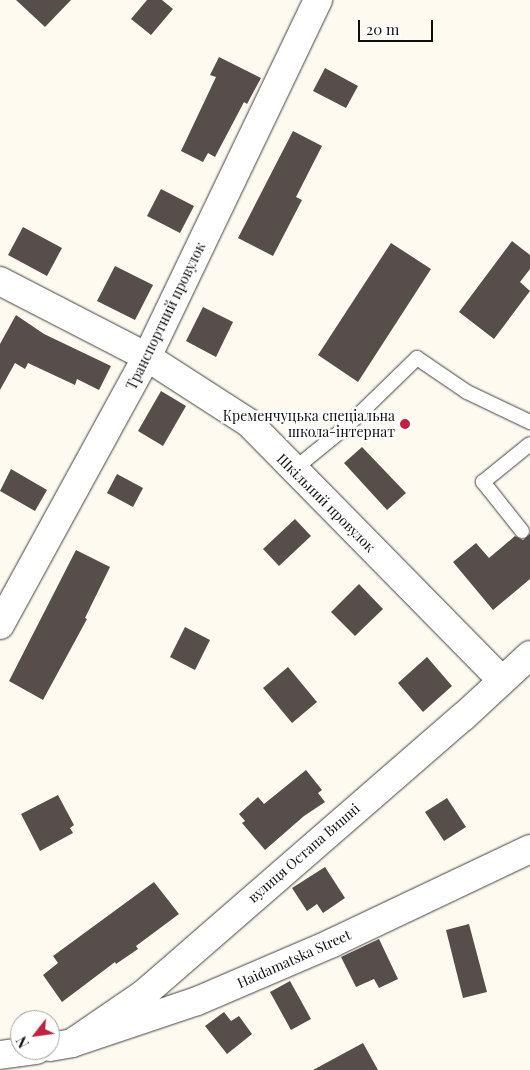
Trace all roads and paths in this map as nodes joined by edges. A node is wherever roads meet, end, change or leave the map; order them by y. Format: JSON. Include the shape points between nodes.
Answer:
{"nodes":[{"id":1,"x":318,"y":0,"type":"edge"},
{"id":2,"x":0,"y":280,"type":"edge"},
{"id":3,"x":147,"y":357,"type":"junction"},
{"id":4,"x":530,"y":422,"type":"edge"},
{"id":5,"x":530,"y":444,"type":"edge"},
{"id":6,"x":293,"y":470,"type":"junction"},
{"id":7,"x":522,"y":531,"type":"dead end"},
{"id":8,"x":0,"y":624,"type":"edge"},
{"id":9,"x":530,"y":655,"type":"edge"},
{"id":10,"x":501,"y":679,"type":"junction"},
{"id":11,"x":530,"y":849,"type":"edge"},
{"id":12,"x":61,"y":1045,"type":"edge"}],
"edges":[{"from":1,"to":3,"type":"street","name":"Транспортний провулок"},
{"from":2,"to":3,"type":"street","name":"Шкільний провулок"},
{"from":3,"to":6,"type":"street","name":"Шкільний провулок","via":[[249,423]]},
{"from":3,"to":8,"type":"street","name":"Транспортний провулок"},
{"from":4,"to":6,"type":"lane","via":[[467,392],[417,358],[346,427]]},
{"from":5,"to":7,"type":"lane","via":[[482,482]]},
{"from":6,"to":10,"type":"street","name":"Шкільний провулок"},
{"from":9,"to":10,"type":"street","name":"вулиця Остапа Вишні"},
{"from":10,"to":12,"type":"street","name":"вулиця Остапа Вишні","via":[[463,717],[145,993]]},
{"from":11,"to":12,"type":"street","name":"Haidamatska Street","via":[[332,943],[197,1001]]}]}
